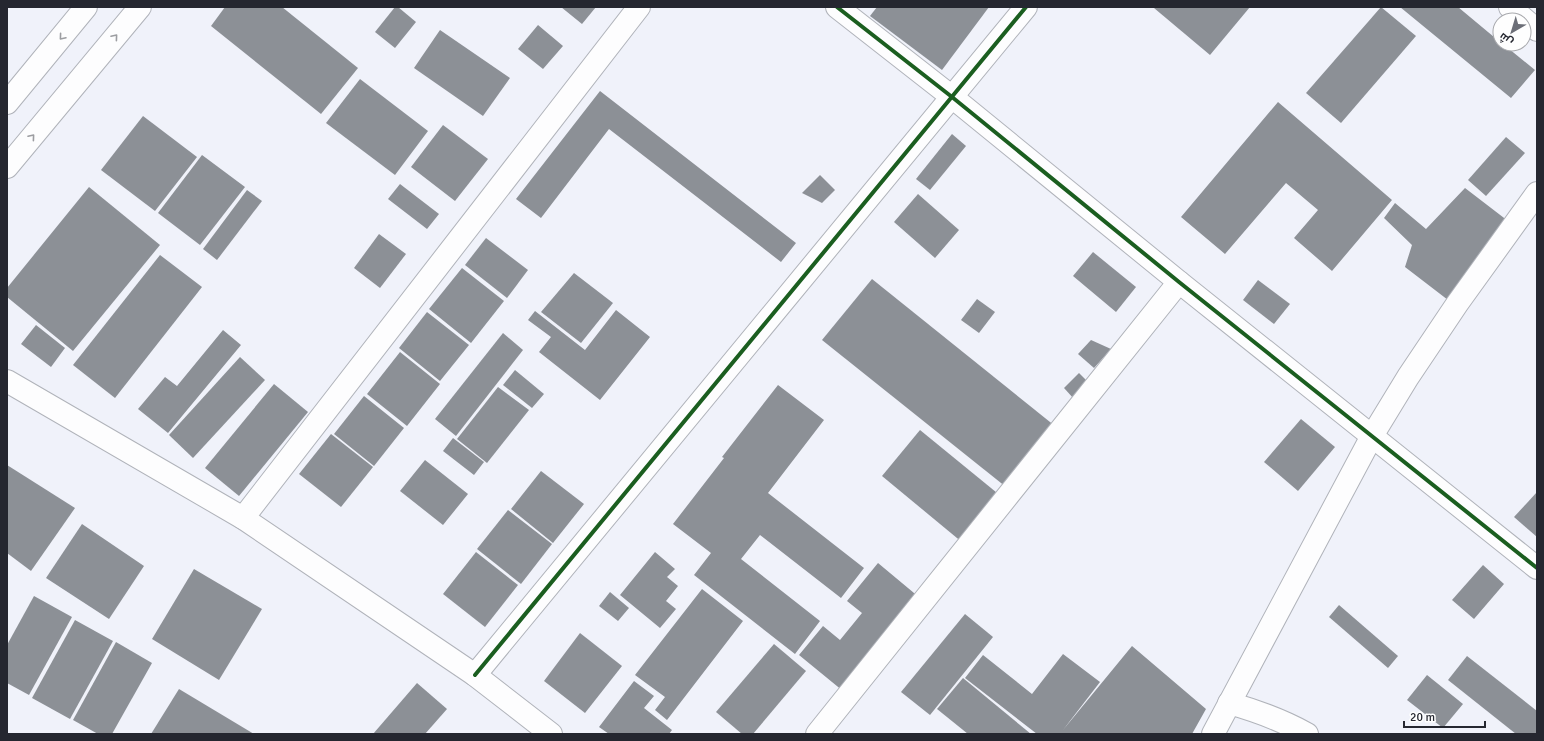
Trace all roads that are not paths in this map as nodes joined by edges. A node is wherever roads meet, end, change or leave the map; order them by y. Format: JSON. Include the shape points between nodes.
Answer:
{"nodes":[{"id":1,"x":86,"y":7,"type":"edge"},
{"id":2,"x":140,"y":7,"type":"edge"},
{"id":3,"x":639,"y":7,"type":"edge"},
{"id":4,"x":837,"y":7,"type":"edge"},
{"id":5,"x":1026,"y":7,"type":"edge"},
{"id":6,"x":1510,"y":7,"type":"edge"},
{"id":7,"x":1537,"y":30,"type":"edge"},
{"id":8,"x":952,"y":97,"type":"junction"},
{"id":9,"x":7,"y":103,"type":"edge"},
{"id":10,"x":7,"y":167,"type":"edge"},
{"id":11,"x":1537,"y":193,"type":"edge"},
{"id":12,"x":1179,"y":282,"type":"junction"},
{"id":13,"x":7,"y":381,"type":"edge"},
{"id":14,"x":1372,"y":436,"type":"junction"},
{"id":15,"x":244,"y":518,"type":"junction"},
{"id":16,"x":1537,"y":568,"type":"edge"},
{"id":17,"x":475,"y":675,"type":"junction"},
{"id":18,"x":1229,"y":703,"type":"junction"},
{"id":19,"x":552,"y":734,"type":"edge"},
{"id":20,"x":817,"y":734,"type":"edge"},
{"id":21,"x":1213,"y":734,"type":"edge"},
{"id":22,"x":1307,"y":734,"type":"edge"}],
"edges":[{"from":1,"to":9,"type":"street","one_way":true},
{"from":10,"to":2,"type":"street","one_way":true},
{"from":3,"to":15,"type":"street"},
{"from":4,"to":8,"type":"street"},
{"from":5,"to":8,"type":"street"},
{"from":6,"to":7,"type":"street"},
{"from":8,"to":12,"type":"street"},
{"from":8,"to":17,"type":"street"},
{"from":11,"to":14,"type":"street","via":[[1457,304]]},
{"from":12,"to":14,"type":"street"},
{"from":12,"to":20,"type":"street"},
{"from":13,"to":15,"type":"street"},
{"from":14,"to":16,"type":"street"},
{"from":14,"to":18,"type":"street"},
{"from":15,"to":17,"type":"street"},
{"from":17,"to":19,"type":"street"},
{"from":18,"to":21,"type":"street"},
{"from":18,"to":22,"type":"street","via":[[1257,711]]}]}
